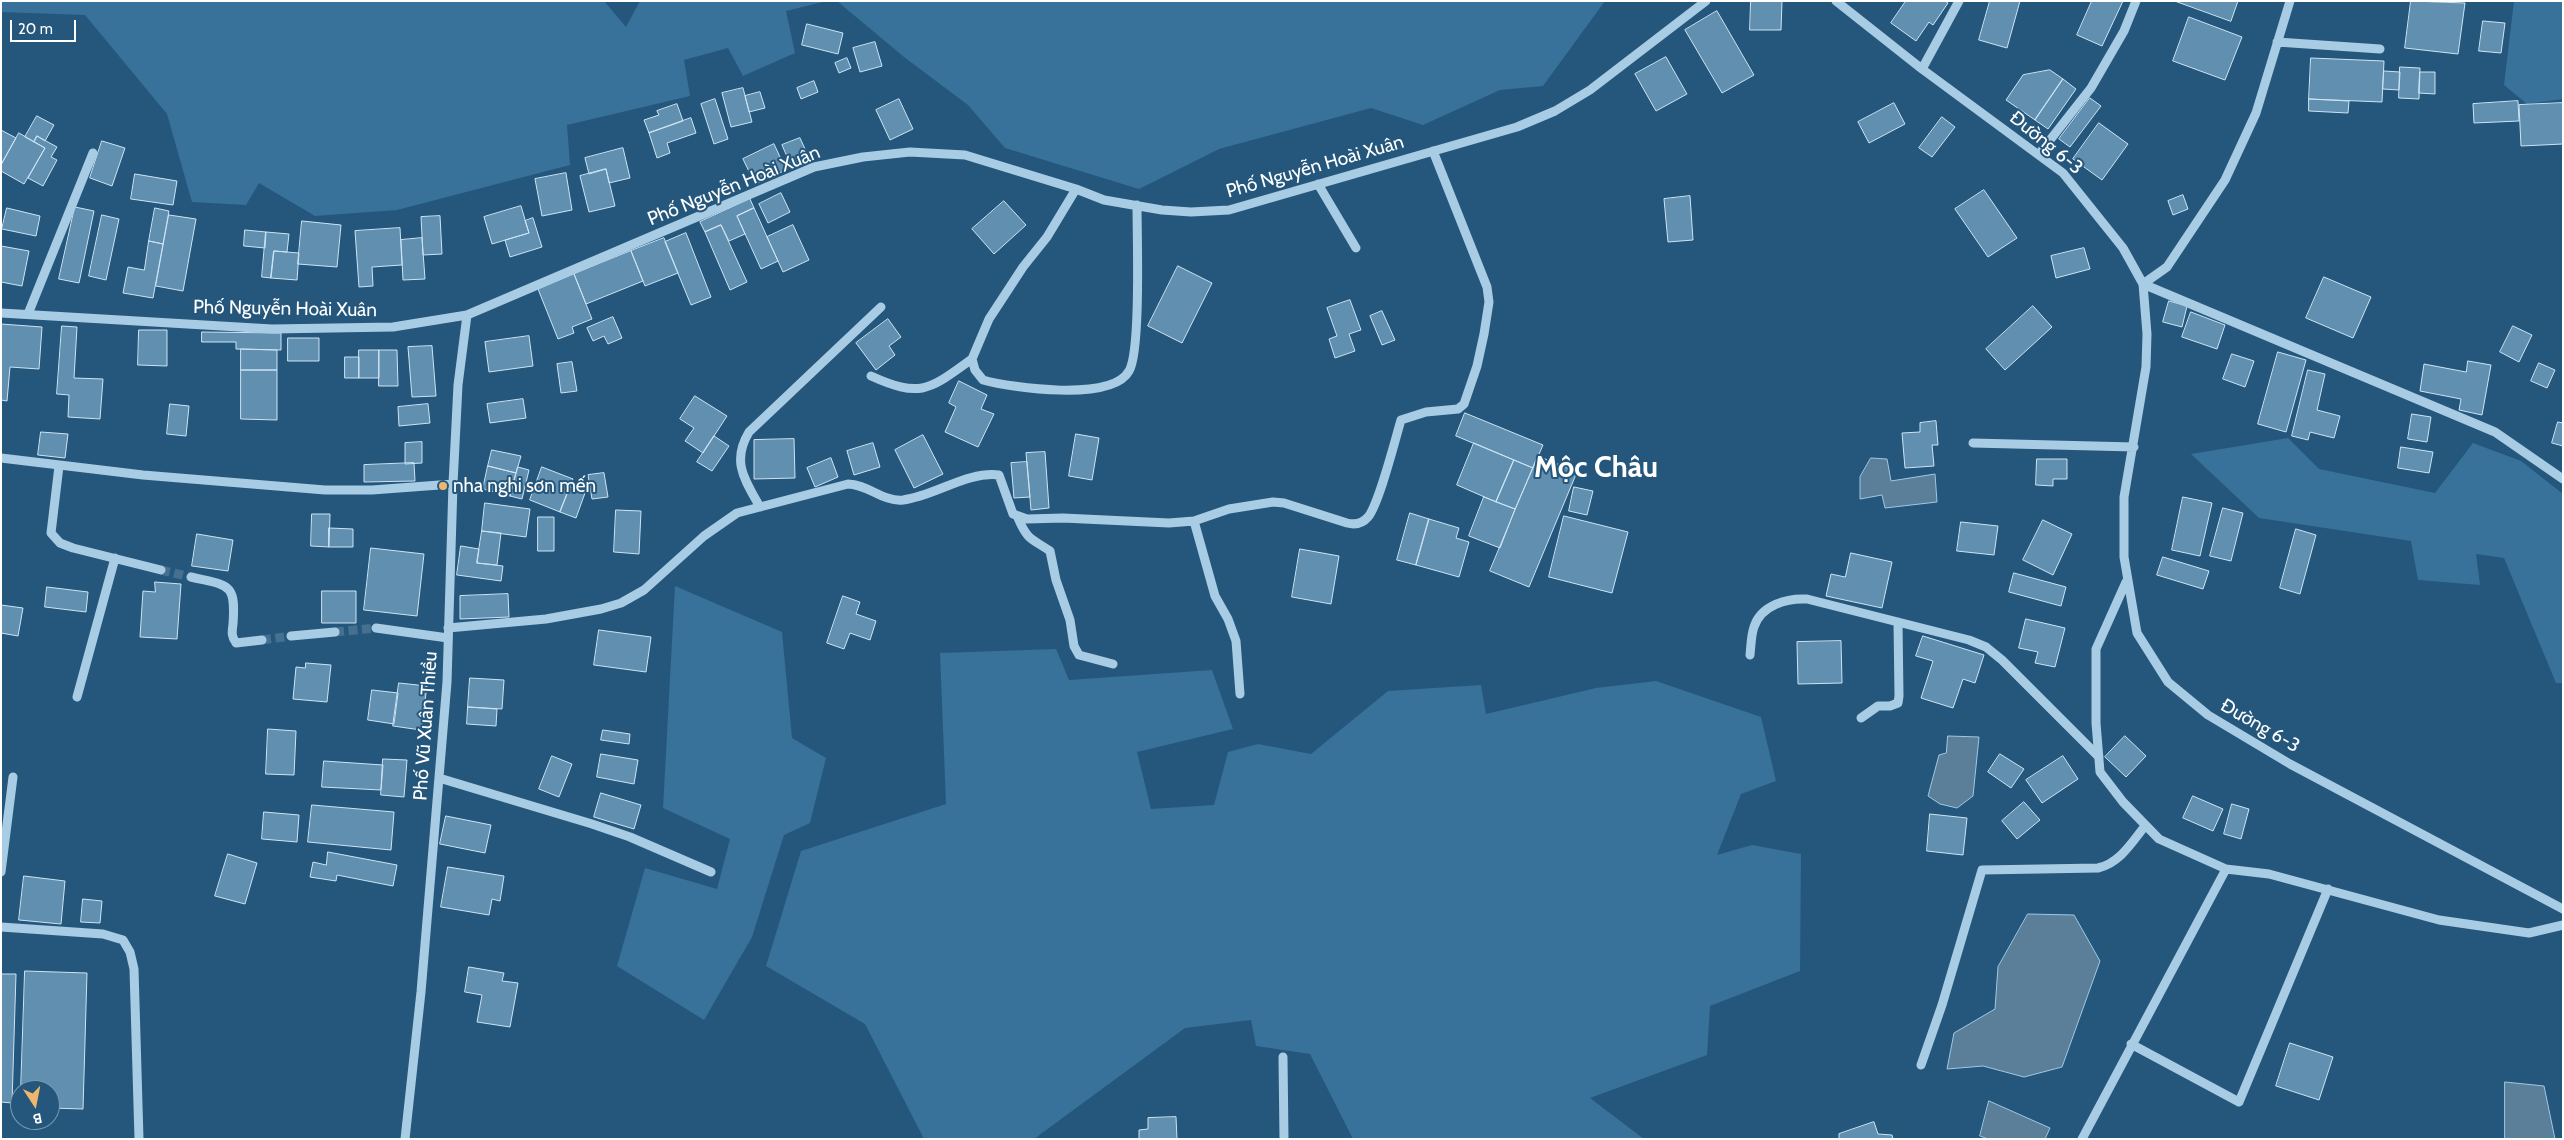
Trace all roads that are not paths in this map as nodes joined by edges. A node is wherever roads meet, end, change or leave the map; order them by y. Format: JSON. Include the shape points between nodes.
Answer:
{"nodes":[{"id":1,"x":1706,"y":1,"type":"edge"},
{"id":2,"x":1836,"y":1,"type":"edge"},
{"id":3,"x":1959,"y":1,"type":"edge"},
{"id":4,"x":2136,"y":1,"type":"edge"},
{"id":5,"x":2290,"y":1,"type":"edge"},
{"id":6,"x":2277,"y":42,"type":"junction"},
{"id":7,"x":2380,"y":49,"type":"dead end"},
{"id":8,"x":1922,"y":69,"type":"junction"},
{"id":9,"x":1433,"y":151,"type":"junction"},
{"id":10,"x":93,"y":154,"type":"dead end"},
{"id":11,"x":2039,"y":154,"type":"junction"},
{"id":12,"x":1318,"y":184,"type":"junction"},
{"id":13,"x":1076,"y":189,"type":"junction"},
{"id":14,"x":1137,"y":205,"type":"junction"},
{"id":15,"x":1356,"y":248,"type":"dead end"},
{"id":16,"x":2142,"y":284,"type":"junction"},
{"id":17,"x":881,"y":307,"type":"dead end"},
{"id":18,"x":1,"y":313,"type":"edge"},
{"id":19,"x":28,"y":314,"type":"junction"},
{"id":20,"x":467,"y":315,"type":"junction"},
{"id":21,"x":972,"y":359,"type":"junction"},
{"id":22,"x":871,"y":376,"type":"dead end"},
{"id":23,"x":1973,"y":443,"type":"dead end"},
{"id":24,"x":2134,"y":444,"type":"junction"},
{"id":25,"x":1,"y":458,"type":"edge"},
{"id":26,"x":59,"y":466,"type":"junction"},
{"id":27,"x":2563,"y":479,"type":"edge"},
{"id":28,"x":452,"y":484,"type":"junction"},
{"id":29,"x":760,"y":507,"type":"junction"},
{"id":30,"x":1018,"y":518,"type":"junction"},
{"id":31,"x":1194,"y":521,"type":"junction"},
{"id":32,"x":115,"y":558,"type":"junction"},
{"id":33,"x":161,"y":570,"type":"tunnel mouth"},
{"id":34,"x":191,"y":577,"type":"tunnel mouth"},
{"id":35,"x":2127,"y":580,"type":"junction"},
{"id":36,"x":1898,"y":622,"type":"junction"},
{"id":37,"x":376,"y":628,"type":"tunnel mouth"},
{"id":38,"x":448,"y":628,"type":"junction"},
{"id":39,"x":335,"y":632,"type":"tunnel mouth"},
{"id":40,"x":291,"y":636,"type":"tunnel mouth"},
{"id":41,"x":448,"y":638,"type":"junction"},
{"id":42,"x":262,"y":640,"type":"tunnel mouth"},
{"id":43,"x":1750,"y":655,"type":"dead end"},
{"id":44,"x":1113,"y":664,"type":"dead end"},
{"id":45,"x":1240,"y":694,"type":"dead end"},
{"id":46,"x":77,"y":697,"type":"dead end"},
{"id":47,"x":1861,"y":718,"type":"dead end"},
{"id":48,"x":2099,"y":757,"type":"junction"},
{"id":49,"x":13,"y":777,"type":"dead end"},
{"id":50,"x":439,"y":778,"type":"junction"},
{"id":51,"x":2145,"y":826,"type":"junction"},
{"id":52,"x":2226,"y":869,"type":"junction"},
{"id":53,"x":1,"y":872,"type":"edge"},
{"id":54,"x":711,"y":872,"type":"dead end"},
{"id":55,"x":2328,"y":889,"type":"junction"},
{"id":56,"x":2563,"y":909,"type":"edge"},
{"id":57,"x":2563,"y":925,"type":"edge"},
{"id":58,"x":1,"y":927,"type":"edge"},
{"id":59,"x":2131,"y":1044,"type":"junction"},
{"id":60,"x":1283,"y":1057,"type":"dead end"},
{"id":61,"x":1922,"y":1066,"type":"dead end"},
{"id":62,"x":140,"y":1139,"type":"edge"},
{"id":63,"x":405,"y":1139,"type":"edge"},
{"id":64,"x":1284,"y":1139,"type":"edge"},
{"id":65,"x":2082,"y":1139,"type":"edge"}],
"edges":[{"from":1,"to":9,"type":"street","name":"Phố Nguyễn Hoài Xuân","via":[[1590,90],[1555,111],[1517,127]]},
{"from":2,"to":8,"type":"street","name":"Đường 6-3"},
{"from":3,"to":8,"type":"street"},
{"from":4,"to":11,"type":"street","via":[[2124,31],[2091,88]]},
{"from":5,"to":6,"type":"street"},
{"from":6,"to":7,"type":"street"},
{"from":6,"to":16,"type":"street","via":[[2256,113],[2225,180],[2167,267]]},
{"from":8,"to":11,"type":"street","name":"Đường 6-3"},
{"from":9,"to":12,"type":"street","name":"Phố Nguyễn Hoài Xuân"},
{"from":9,"to":31,"type":"street","via":[[1487,287],[1489,302],[1477,366],[1464,404],[1458,409],[1426,412],[1401,420],[1376,502],[1363,521],[1347,523],[1273,502],[1229,509]]},
{"from":10,"to":19,"type":"street"},
{"from":11,"to":16,"type":"street","name":"Đường 6-3","via":[[2063,173],[2089,202],[2123,248]]},
{"from":12,"to":14,"type":"street","name":"Phố Nguyễn Hoài Xuân","via":[[1229,210],[1191,212]]},
{"from":12,"to":15,"type":"street"},
{"from":13,"to":14,"type":"street","name":"Phố Nguyễn Hoài Xuân","via":[[1104,200]]},
{"from":13,"to":20,"type":"street","name":"Phố Nguyễn Hoài Xuân","via":[[965,155],[910,152],[814,167]]},
{"from":13,"to":21,"type":"street","via":[[1047,237],[989,319]]},
{"from":14,"to":21,"type":"street","via":[[1136,332],[1132,364],[1120,381],[1103,387],[1072,390],[1030,388],[983,380]]},
{"from":16,"to":24,"type":"street","name":"Đường 6-3","via":[[2147,334],[2146,367]]},
{"from":16,"to":27,"type":"street","via":[[2495,432]]},
{"from":17,"to":29,"type":"street","via":[[749,432],[740,462],[746,482]]},
{"from":18,"to":19,"type":"street","name":"Phố Nguyễn Hoài Xuân"},
{"from":19,"to":20,"type":"street","name":"Phố Nguyễn Hoài Xuân","via":[[272,329],[393,327]]},
{"from":20,"to":28,"type":"street","name":"Phố Vũ Xuân Thiều","via":[[458,385]]},
{"from":21,"to":22,"type":"street","via":[[943,380],[919,390],[895,387]]},
{"from":23,"to":24,"type":"street"},
{"from":24,"to":35,"type":"street","name":"Đường 6-3","via":[[2124,497]]},
{"from":25,"to":26,"type":"street"},
{"from":26,"to":28,"type":"street","via":[[325,490]]},
{"from":26,"to":32,"type":"street","via":[[53,538],[73,548]]},
{"from":28,"to":38,"type":"street","name":"Phố Vũ Xuân Thiều"},
{"from":29,"to":30,"type":"street","via":[[848,484],[900,500],[994,474],[999,475],[1009,507]]},
{"from":29,"to":38,"type":"street","via":[[737,513],[704,536],[644,590],[621,603],[546,618]]},
{"from":30,"to":31,"type":"street"},
{"from":30,"to":44,"type":"street","via":[[1025,534],[1050,551],[1079,655]]},
{"from":31,"to":45,"type":"street","via":[[1215,596],[1236,641]]},
{"from":32,"to":33,"type":"street"},
{"from":32,"to":46,"type":"street"},
{"from":34,"to":42,"type":"street","via":[[232,591],[235,598],[232,637],[236,643]]},
{"from":35,"to":48,"type":"street","via":[[2096,649]]},
{"from":35,"to":56,"type":"street","name":"Đường 6-3","via":[[2137,633],[2168,682],[2208,715],[2290,764]]},
{"from":36,"to":43,"type":"street","via":[[1795,598],[1770,607],[1759,616]]},
{"from":36,"to":47,"type":"street","via":[[1898,703],[1878,706]]},
{"from":36,"to":48,"type":"street","via":[[1986,647]]},
{"from":37,"to":41,"type":"street"},
{"from":38,"to":41,"type":"street","name":"Phố Vũ Xuân Thiều"},
{"from":39,"to":40,"type":"street"},
{"from":41,"to":50,"type":"street","name":"Phố Vũ Xuân Thiều"},
{"from":48,"to":51,"type":"street","via":[[2100,772]]},
{"from":49,"to":53,"type":"street"},
{"from":50,"to":54,"type":"street","via":[[630,837]]},
{"from":50,"to":63,"type":"street","name":"Phố Vũ Xuân Thiều"},
{"from":51,"to":52,"type":"street","via":[[2158,839]]},
{"from":51,"to":61,"type":"street","via":[[2109,866],[1982,870]]},
{"from":52,"to":55,"type":"street","via":[[2269,874]]},
{"from":52,"to":59,"type":"street"},
{"from":55,"to":57,"type":"street","via":[[2439,920],[2529,933]]},
{"from":55,"to":59,"type":"street","via":[[2238,1102]]},
{"from":58,"to":62,"type":"street","via":[[103,934],[123,940],[134,969]]},
{"from":59,"to":65,"type":"street"},
{"from":60,"to":64,"type":"street"}]}
